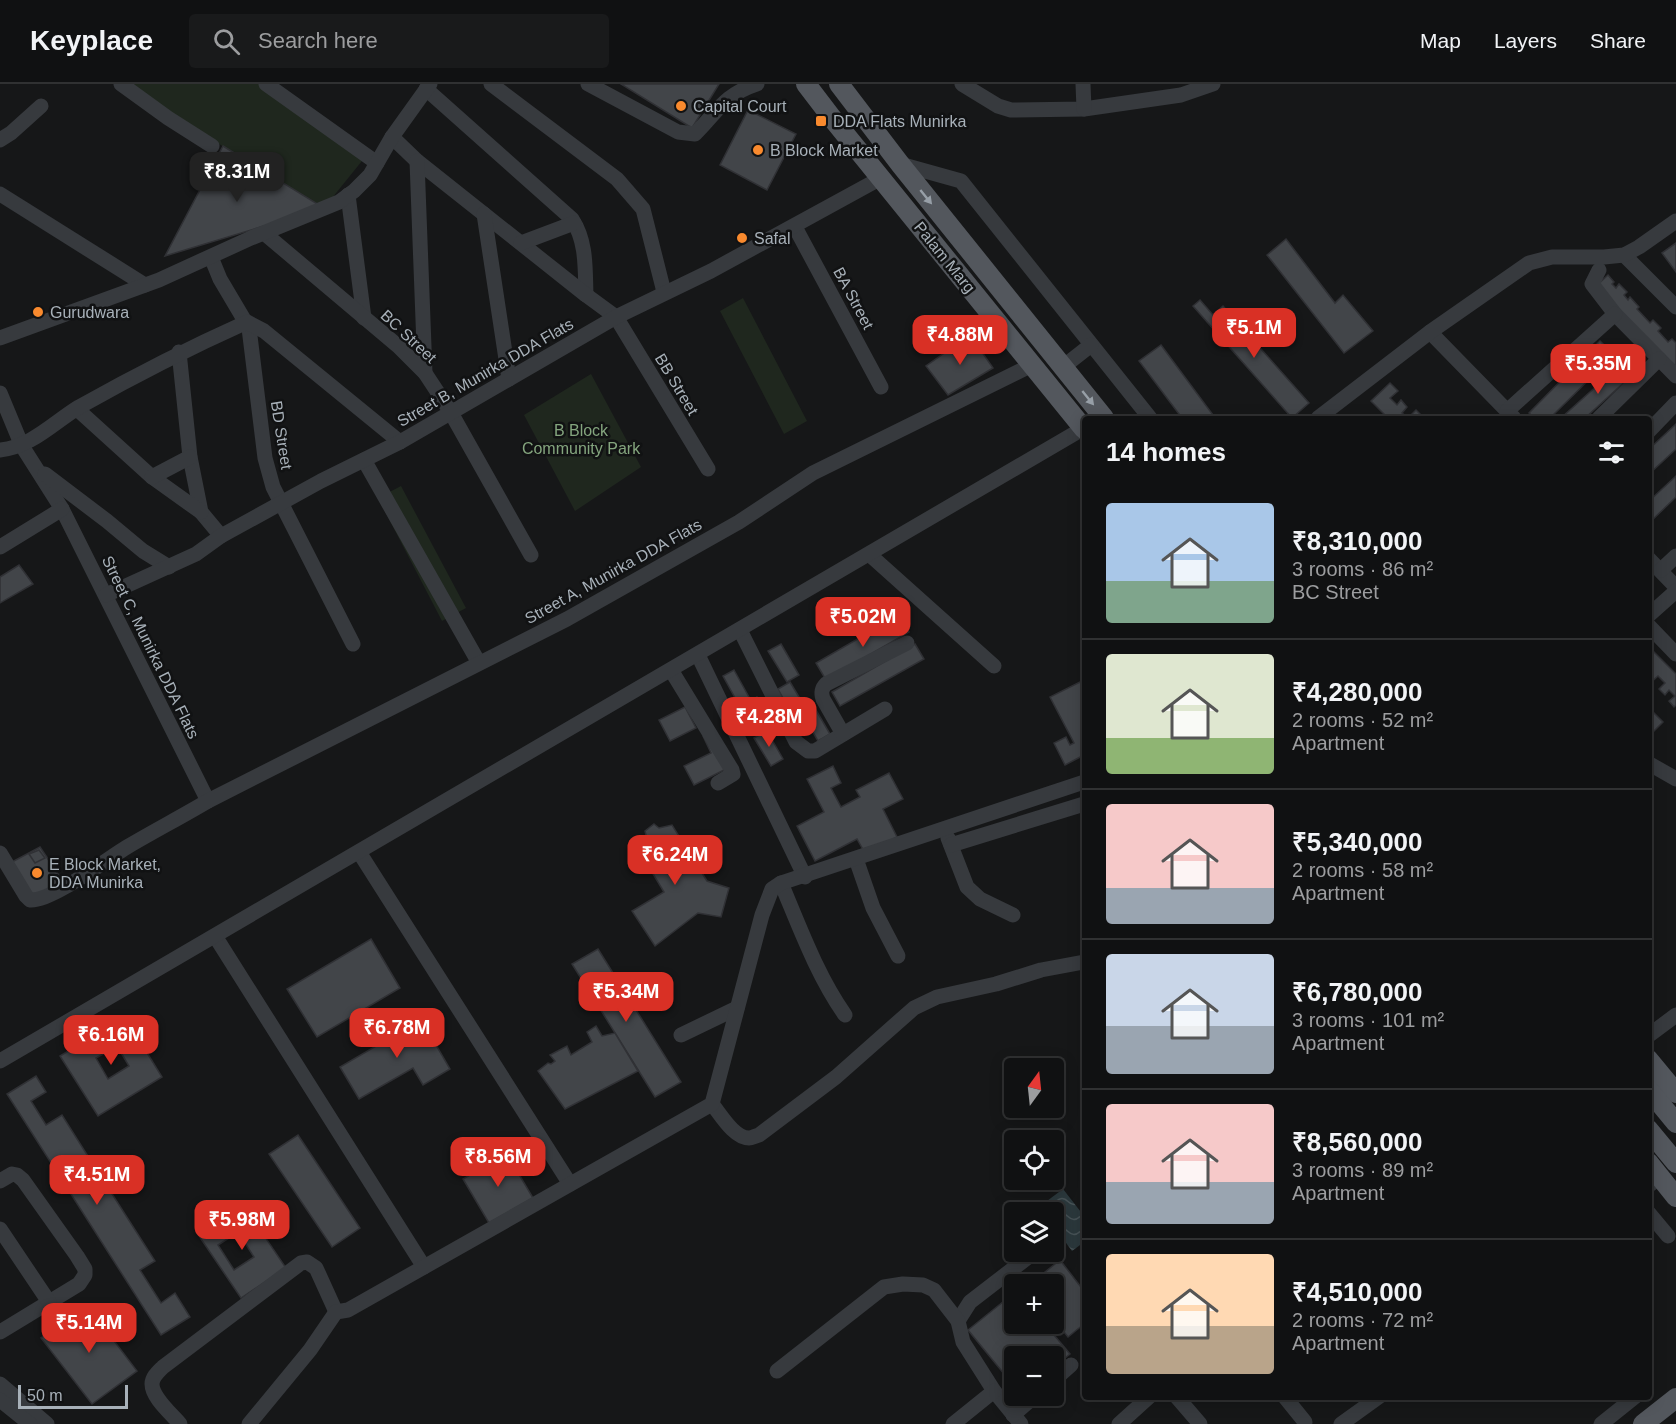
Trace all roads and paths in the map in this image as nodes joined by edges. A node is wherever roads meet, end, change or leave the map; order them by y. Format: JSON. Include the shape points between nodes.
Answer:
{"nodes":[{"id":1,"x":267,"y":84,"type":"edge"},
{"id":2,"x":491,"y":84,"type":"edge"},
{"id":3,"x":588,"y":84,"type":"edge"},
{"id":4,"x":757,"y":84,"type":"edge"},
{"id":5,"x":806,"y":84,"type":"edge"},
{"id":6,"x":839,"y":84,"type":"edge"},
{"id":7,"x":962,"y":84,"type":"edge"},
{"id":8,"x":1084,"y":84,"type":"edge"},
{"id":9,"x":1213,"y":84,"type":"edge"},
{"id":10,"x":125,"y":85,"type":"edge"},
{"id":11,"x":428,"y":87,"type":"edge"},
{"id":12,"x":41,"y":106,"type":"dead end"},
{"id":13,"x":1084,"y":109,"type":"junction"},
{"id":14,"x":393,"y":137,"type":"junction"},
{"id":15,"x":0,"y":140,"type":"edge"},
{"id":16,"x":212,"y":146,"type":"dead end"},
{"id":17,"x":417,"y":161,"type":"junction"},
{"id":18,"x":377,"y":163,"type":"junction"},
{"id":19,"x":900,"y":164,"type":"junction"},
{"id":20,"x":881,"y":178,"type":"junction"},
{"id":21,"x":0,"y":194,"type":"edge"},
{"id":22,"x":348,"y":195,"type":"junction"},
{"id":23,"x":484,"y":214,"type":"junction"},
{"id":24,"x":1676,"y":221,"type":"edge"},
{"id":25,"x":574,"y":223,"type":"junction"},
{"id":26,"x":795,"y":227,"type":"junction"},
{"id":27,"x":264,"y":233,"type":"junction"},
{"id":28,"x":521,"y":243,"type":"junction"},
{"id":29,"x":1624,"y":255,"type":"junction"},
{"id":30,"x":211,"y":257,"type":"junction"},
{"id":31,"x":1599,"y":270,"type":"dead end"},
{"id":32,"x":146,"y":285,"type":"junction"},
{"id":33,"x":664,"y":292,"type":"junction"},
{"id":34,"x":586,"y":295,"type":"junction"},
{"id":35,"x":1676,"y":307,"type":"edge"},
{"id":36,"x":1615,"y":314,"type":"junction"},
{"id":37,"x":616,"y":316,"type":"junction"},
{"id":38,"x":364,"y":318,"type":"junction"},
{"id":39,"x":247,"y":322,"type":"junction"},
{"id":40,"x":1430,"y":332,"type":"junction"},
{"id":41,"x":0,"y":338,"type":"edge"},
{"id":42,"x":1091,"y":345,"type":"junction"},
{"id":43,"x":179,"y":352,"type":"junction"},
{"id":44,"x":1659,"y":359,"type":"junction"},
{"id":45,"x":1032,"y":365,"type":"junction"},
{"id":46,"x":1063,"y":368,"type":"junction"},
{"id":47,"x":425,"y":373,"type":"junction"},
{"id":48,"x":1676,"y":376,"type":"edge"},
{"id":49,"x":509,"y":379,"type":"junction"},
{"id":50,"x":881,"y":387,"type":"dead end"},
{"id":51,"x":0,"y":393,"type":"edge"},
{"id":52,"x":1676,"y":403,"type":"edge"},
{"id":53,"x":77,"y":409,"type":"junction"},
{"id":54,"x":450,"y":411,"type":"junction"},
{"id":55,"x":1511,"y":415,"type":"edge"},
{"id":56,"x":1102,"y":416,"type":"edge"},
{"id":57,"x":1148,"y":416,"type":"edge"},
{"id":58,"x":1321,"y":416,"type":"edge"},
{"id":59,"x":1601,"y":416,"type":"edge"},
{"id":60,"x":1082,"y":427,"type":"edge"},
{"id":61,"x":1652,"y":428,"type":"edge"},
{"id":62,"x":1082,"y":430,"type":"edge"},
{"id":63,"x":399,"y":441,"type":"junction"},
{"id":64,"x":22,"y":446,"type":"junction"},
{"id":65,"x":0,"y":450,"type":"edge"},
{"id":66,"x":190,"y":457,"type":"junction"},
{"id":67,"x":364,"y":460,"type":"junction"},
{"id":68,"x":37,"y":468,"type":"junction"},
{"id":69,"x":708,"y":469,"type":"dead end"},
{"id":70,"x":152,"y":477,"type":"junction"},
{"id":71,"x":281,"y":504,"type":"junction"},
{"id":72,"x":62,"y":509,"type":"junction"},
{"id":73,"x":201,"y":512,"type":"junction"},
{"id":74,"x":221,"y":537,"type":"junction"},
{"id":75,"x":0,"y":547,"type":"edge"},
{"id":76,"x":531,"y":555,"type":"dead end"},
{"id":77,"x":870,"y":555,"type":"junction"},
{"id":78,"x":1676,"y":556,"type":"edge"},
{"id":79,"x":1652,"y":562,"type":"edge"},
{"id":80,"x":169,"y":567,"type":"junction"},
{"id":81,"x":1661,"y":570,"type":"junction"},
{"id":82,"x":1676,"y":589,"type":"edge"},
{"id":83,"x":106,"y":595,"type":"junction"},
{"id":84,"x":1652,"y":612,"type":"edge"},
{"id":85,"x":1652,"y":629,"type":"edge"},
{"id":86,"x":740,"y":630,"type":"junction"},
{"id":87,"x":906,"y":643,"type":"dead end"},
{"id":88,"x":354,"y":644,"type":"dead end"},
{"id":89,"x":1676,"y":654,"type":"edge"},
{"id":90,"x":698,"y":655,"type":"junction"},
{"id":91,"x":479,"y":663,"type":"junction"},
{"id":92,"x":994,"y":666,"type":"dead end"},
{"id":93,"x":671,"y":670,"type":"junction"},
{"id":94,"x":885,"y":709,"type":"dead end"},
{"id":95,"x":843,"y":734,"type":"junction"},
{"id":96,"x":1652,"y":765,"type":"edge"},
{"id":97,"x":1676,"y":779,"type":"edge"},
{"id":98,"x":718,"y":783,"type":"dead end"},
{"id":99,"x":1082,"y":783,"type":"edge"},
{"id":100,"x":208,"y":801,"type":"junction"},
{"id":101,"x":1082,"y":805,"type":"edge"},
{"id":102,"x":945,"y":829,"type":"junction"},
{"id":103,"x":951,"y":845,"type":"junction"},
{"id":104,"x":359,"y":852,"type":"junction"},
{"id":105,"x":0,"y":853,"type":"edge"},
{"id":106,"x":856,"y":859,"type":"junction"},
{"id":107,"x":805,"y":877,"type":"junction"},
{"id":108,"x":781,"y":883,"type":"junction"},
{"id":109,"x":1013,"y":915,"type":"dead end"},
{"id":110,"x":214,"y":936,"type":"junction"},
{"id":111,"x":898,"y":956,"type":"dead end"},
{"id":112,"x":1082,"y":962,"type":"edge"},
{"id":113,"x":737,"y":1008,"type":"junction"},
{"id":114,"x":845,"y":1015,"type":"dead end"},
{"id":115,"x":1676,"y":1015,"type":"edge"},
{"id":116,"x":1652,"y":1033,"type":"edge"},
{"id":117,"x":681,"y":1035,"type":"dead end"},
{"id":118,"x":0,"y":1061,"type":"edge"},
{"id":119,"x":1652,"y":1064,"type":"edge"},
{"id":120,"x":1652,"y":1094,"type":"edge"},
{"id":121,"x":1676,"y":1094,"type":"edge"},
{"id":122,"x":712,"y":1104,"type":"junction"},
{"id":123,"x":1676,"y":1123,"type":"edge"},
{"id":124,"x":1652,"y":1134,"type":"edge"},
{"id":125,"x":1676,"y":1163,"type":"edge"},
{"id":126,"x":1652,"y":1175,"type":"edge"},
{"id":127,"x":0,"y":1181,"type":"edge"},
{"id":128,"x":570,"y":1184,"type":"junction"},
{"id":129,"x":1676,"y":1197,"type":"edge"},
{"id":130,"x":1652,"y":1217,"type":"edge"},
{"id":131,"x":0,"y":1229,"type":"edge"},
{"id":132,"x":1668,"y":1236,"type":"dead end"},
{"id":133,"x":1022,"y":1262,"type":"edge"},
{"id":134,"x":424,"y":1267,"type":"junction"},
{"id":135,"x":49,"y":1302,"type":"junction"},
{"id":136,"x":336,"y":1311,"type":"junction"},
{"id":137,"x":958,"y":1321,"type":"junction"},
{"id":138,"x":0,"y":1332,"type":"edge"},
{"id":139,"x":1071,"y":1365,"type":"dead end"},
{"id":140,"x":777,"y":1371,"type":"dead end"},
{"id":141,"x":1064,"y":1371,"type":"edge"},
{"id":142,"x":0,"y":1384,"type":"edge"},
{"id":143,"x":994,"y":1391,"type":"junction"},
{"id":144,"x":1676,"y":1398,"type":"edge"},
{"id":145,"x":0,"y":1400,"type":"edge"},
{"id":146,"x":1146,"y":1400,"type":"edge"},
{"id":147,"x":1179,"y":1400,"type":"edge"},
{"id":148,"x":1287,"y":1400,"type":"edge"},
{"id":149,"x":1374,"y":1400,"type":"edge"},
{"id":150,"x":1631,"y":1400,"type":"edge"},
{"id":151,"x":1027,"y":1406,"type":"edge"},
{"id":152,"x":1017,"y":1419,"type":"edge"},
{"id":153,"x":1305,"y":1422,"type":"dead end"},
{"id":154,"x":30,"y":1424,"type":"edge"},
{"id":155,"x":47,"y":1424,"type":"edge"},
{"id":156,"x":180,"y":1424,"type":"edge"},
{"id":157,"x":249,"y":1424,"type":"edge"},
{"id":158,"x":953,"y":1424,"type":"edge"},
{"id":159,"x":1119,"y":1424,"type":"edge"},
{"id":160,"x":1200,"y":1424,"type":"edge"},
{"id":161,"x":1341,"y":1424,"type":"edge"},
{"id":162,"x":1601,"y":1424,"type":"edge"},
{"id":163,"x":1643,"y":1424,"type":"edge"}],
"edges":[{"from":1,"to":18,"type":"street"},
{"from":2,"to":33,"type":"street","via":[[617,179],[642,208]]},
{"from":3,"to":4,"type":"street","via":[[678,132],[695,134],[726,100]]},
{"from":5,"to":20,"type":"main road","name":"Palam Marg"},
{"from":6,"to":19,"type":"main road","name":"Palam Marg"},
{"from":7,"to":13,"type":"street","via":[[1004,109]]},
{"from":8,"to":13,"type":"street"},
{"from":9,"to":13,"type":"street","via":[[1181,95]]},
{"from":10,"to":16,"type":"street"},
{"from":11,"to":14,"type":"street"},
{"from":11,"to":25,"type":"street"},
{"from":12,"to":15,"type":"street"},
{"from":14,"to":17,"type":"street"},
{"from":14,"to":18,"type":"street"},
{"from":17,"to":23,"type":"street"},
{"from":17,"to":47,"type":"street"},
{"from":18,"to":22,"type":"street"},
{"from":19,"to":42,"type":"street","via":[[961,181]]},
{"from":19,"to":46,"type":"main road","name":"Palam Marg","one_way":true},
{"from":20,"to":26,"type":"street","name":"Street B, Munirka DDA Flats"},
{"from":20,"to":45,"type":"main road","name":"Palam Marg"},
{"from":21,"to":32,"type":"street"},
{"from":22,"to":27,"type":"street","via":[[329,208]]},
{"from":22,"to":38,"type":"street"},
{"from":23,"to":28,"type":"street"},
{"from":23,"to":49,"type":"street"},
{"from":24,"to":29,"type":"street"},
{"from":25,"to":28,"type":"street"},
{"from":25,"to":34,"type":"street","via":[[583,246]]},
{"from":26,"to":33,"type":"street","name":"Street B, Munirka DDA Flats"},
{"from":26,"to":50,"type":"street","name":"BA Street"},
{"from":27,"to":30,"type":"street"},
{"from":27,"to":38,"type":"street","name":"BC Street"},
{"from":28,"to":34,"type":"street"},
{"from":29,"to":35,"type":"street"},
{"from":29,"to":40,"type":"street","via":[[1552,257],[1529,263]]},
{"from":30,"to":32,"type":"street"},
{"from":30,"to":39,"type":"street","name":"BD Street"},
{"from":31,"to":36,"type":"street","via":[[1592,284]]},
{"from":32,"to":41,"type":"street"},
{"from":33,"to":37,"type":"street","name":"Street B, Munirka DDA Flats"},
{"from":34,"to":37,"type":"street"},
{"from":36,"to":44,"type":"street"},
{"from":36,"to":55,"type":"street"},
{"from":37,"to":49,"type":"street","name":"Street B, Munirka DDA Flats"},
{"from":37,"to":69,"type":"street","name":"BB Street"},
{"from":38,"to":47,"type":"street","name":"BC Street"},
{"from":39,"to":43,"type":"street"},
{"from":39,"to":63,"type":"street","via":[[264,331]]},
{"from":39,"to":71,"type":"street","name":"BD Street","via":[[265,458]]},
{"from":40,"to":55,"type":"street"},
{"from":40,"to":58,"type":"street"},
{"from":42,"to":46,"type":"street"},
{"from":42,"to":57,"type":"street"},
{"from":43,"to":53,"type":"street"},
{"from":43,"to":66,"type":"street"},
{"from":44,"to":48,"type":"street"},
{"from":44,"to":59,"type":"street"},
{"from":45,"to":60,"type":"main road","name":"Palam Marg"},
{"from":45,"to":91,"type":"street","name":"Street A, Munirka DDA Flats","via":[[813,473],[739,522],[567,619]]},
{"from":46,"to":56,"type":"main road","name":"Palam Marg","one_way":true},
{"from":47,"to":54,"type":"street","name":"BC Street"},
{"from":49,"to":54,"type":"street","name":"Street B, Munirka DDA Flats"},
{"from":51,"to":64,"type":"street","name":"Street C, Munirka DDA Flats"},
{"from":52,"to":61,"type":"street"},
{"from":53,"to":64,"type":"street"},
{"from":53,"to":70,"type":"street"},
{"from":54,"to":63,"type":"street","name":"Street B, Munirka DDA Flats"},
{"from":54,"to":76,"type":"street","name":"BC Street"},
{"from":62,"to":77,"type":"street"},
{"from":63,"to":67,"type":"street","name":"Street B, Munirka DDA Flats"},
{"from":64,"to":65,"type":"street"},
{"from":64,"to":68,"type":"street","name":"Street C, Munirka DDA Flats"},
{"from":66,"to":70,"type":"street"},
{"from":66,"to":73,"type":"street"},
{"from":67,"to":71,"type":"street","name":"Street B, Munirka DDA Flats"},
{"from":67,"to":91,"type":"street"},
{"from":68,"to":72,"type":"street","name":"Street C, Munirka DDA Flats"},
{"from":68,"to":80,"type":"street"},
{"from":70,"to":73,"type":"street"},
{"from":71,"to":74,"type":"street","name":"Street B, Munirka DDA Flats"},
{"from":71,"to":88,"type":"street","name":"BD Street"},
{"from":72,"to":75,"type":"street"},
{"from":72,"to":83,"type":"street","name":"Street C, Munirka DDA Flats"},
{"from":73,"to":74,"type":"street"},
{"from":74,"to":80,"type":"street","name":"Street B, Munirka DDA Flats"},
{"from":77,"to":86,"type":"street"},
{"from":77,"to":92,"type":"street"},
{"from":78,"to":81,"type":"street"},
{"from":79,"to":81,"type":"street"},
{"from":80,"to":83,"type":"street","name":"Street B, Munirka DDA Flats"},
{"from":81,"to":82,"type":"street"},
{"from":82,"to":84,"type":"street"},
{"from":83,"to":100,"type":"street","name":"Street C, Munirka DDA Flats"},
{"from":85,"to":89,"type":"street"},
{"from":86,"to":90,"type":"street"},
{"from":86,"to":95,"type":"street","via":[[796,742],[815,751]]},
{"from":87,"to":95,"type":"street","via":[[823,687],[823,699]]},
{"from":90,"to":93,"type":"street"},
{"from":90,"to":107,"type":"street"},
{"from":91,"to":100,"type":"street","name":"Street A, Munirka DDA Flats"},
{"from":93,"to":98,"type":"street","via":[[732,770]]},
{"from":93,"to":104,"type":"street"},
{"from":94,"to":95,"type":"street"},
{"from":96,"to":97,"type":"street"},
{"from":99,"to":102,"type":"street"},
{"from":100,"to":105,"type":"street","name":"Street A, Munirka DDA Flats","via":[[36,901],[26,896]]},
{"from":101,"to":103,"type":"street"},
{"from":102,"to":103,"type":"street"},
{"from":102,"to":106,"type":"street"},
{"from":103,"to":109,"type":"street","via":[[972,894]]},
{"from":104,"to":110,"type":"street"},
{"from":104,"to":128,"type":"street"},
{"from":106,"to":107,"type":"street"},
{"from":106,"to":111,"type":"street","via":[[873,908]]},
{"from":107,"to":108,"type":"street"},
{"from":108,"to":113,"type":"street","via":[[772,890],[764,908]]},
{"from":108,"to":114,"type":"street","via":[[816,964]]},
{"from":110,"to":118,"type":"street"},
{"from":110,"to":134,"type":"street"},
{"from":112,"to":122,"type":"street","via":[[923,1003],[759,1136],[740,1135]]},
{"from":113,"to":117,"type":"street"},
{"from":113,"to":122,"type":"street"},
{"from":115,"to":116,"type":"street"},
{"from":119,"to":121,"type":"main road"},
{"from":120,"to":123,"type":"main road"},
{"from":122,"to":128,"type":"street"},
{"from":124,"to":125,"type":"main road"},
{"from":126,"to":129,"type":"main road"},
{"from":127,"to":135,"type":"street","via":[[12,1174],[23,1180],[85,1269],[79,1284]]},
{"from":128,"to":134,"type":"street"},
{"from":130,"to":132,"type":"street"},
{"from":131,"to":135,"type":"street"},
{"from":133,"to":137,"type":"street","via":[[970,1302]]},
{"from":134,"to":136,"type":"street","via":[[348,1310]]},
{"from":135,"to":138,"type":"street"},
{"from":136,"to":156,"type":"street","via":[[316,1268],[301,1263],[154,1376],[154,1391]]},
{"from":136,"to":157,"type":"street","via":[[310,1350]]},
{"from":137,"to":140,"type":"street","via":[[934,1290],[923,1285],[884,1287]]},
{"from":137,"to":143,"type":"street","via":[[963,1342]]},
{"from":139,"to":141,"type":"street"},
{"from":142,"to":155,"type":"street"},
{"from":143,"to":152,"type":"street"},
{"from":143,"to":158,"type":"street"},
{"from":144,"to":163,"type":"main road"},
{"from":145,"to":154,"type":"street"},
{"from":146,"to":159,"type":"street"},
{"from":147,"to":160,"type":"street"},
{"from":148,"to":153,"type":"street"},
{"from":149,"to":161,"type":"street"},
{"from":150,"to":162,"type":"street"},
{"from":151,"to":152,"type":"street"}]}
